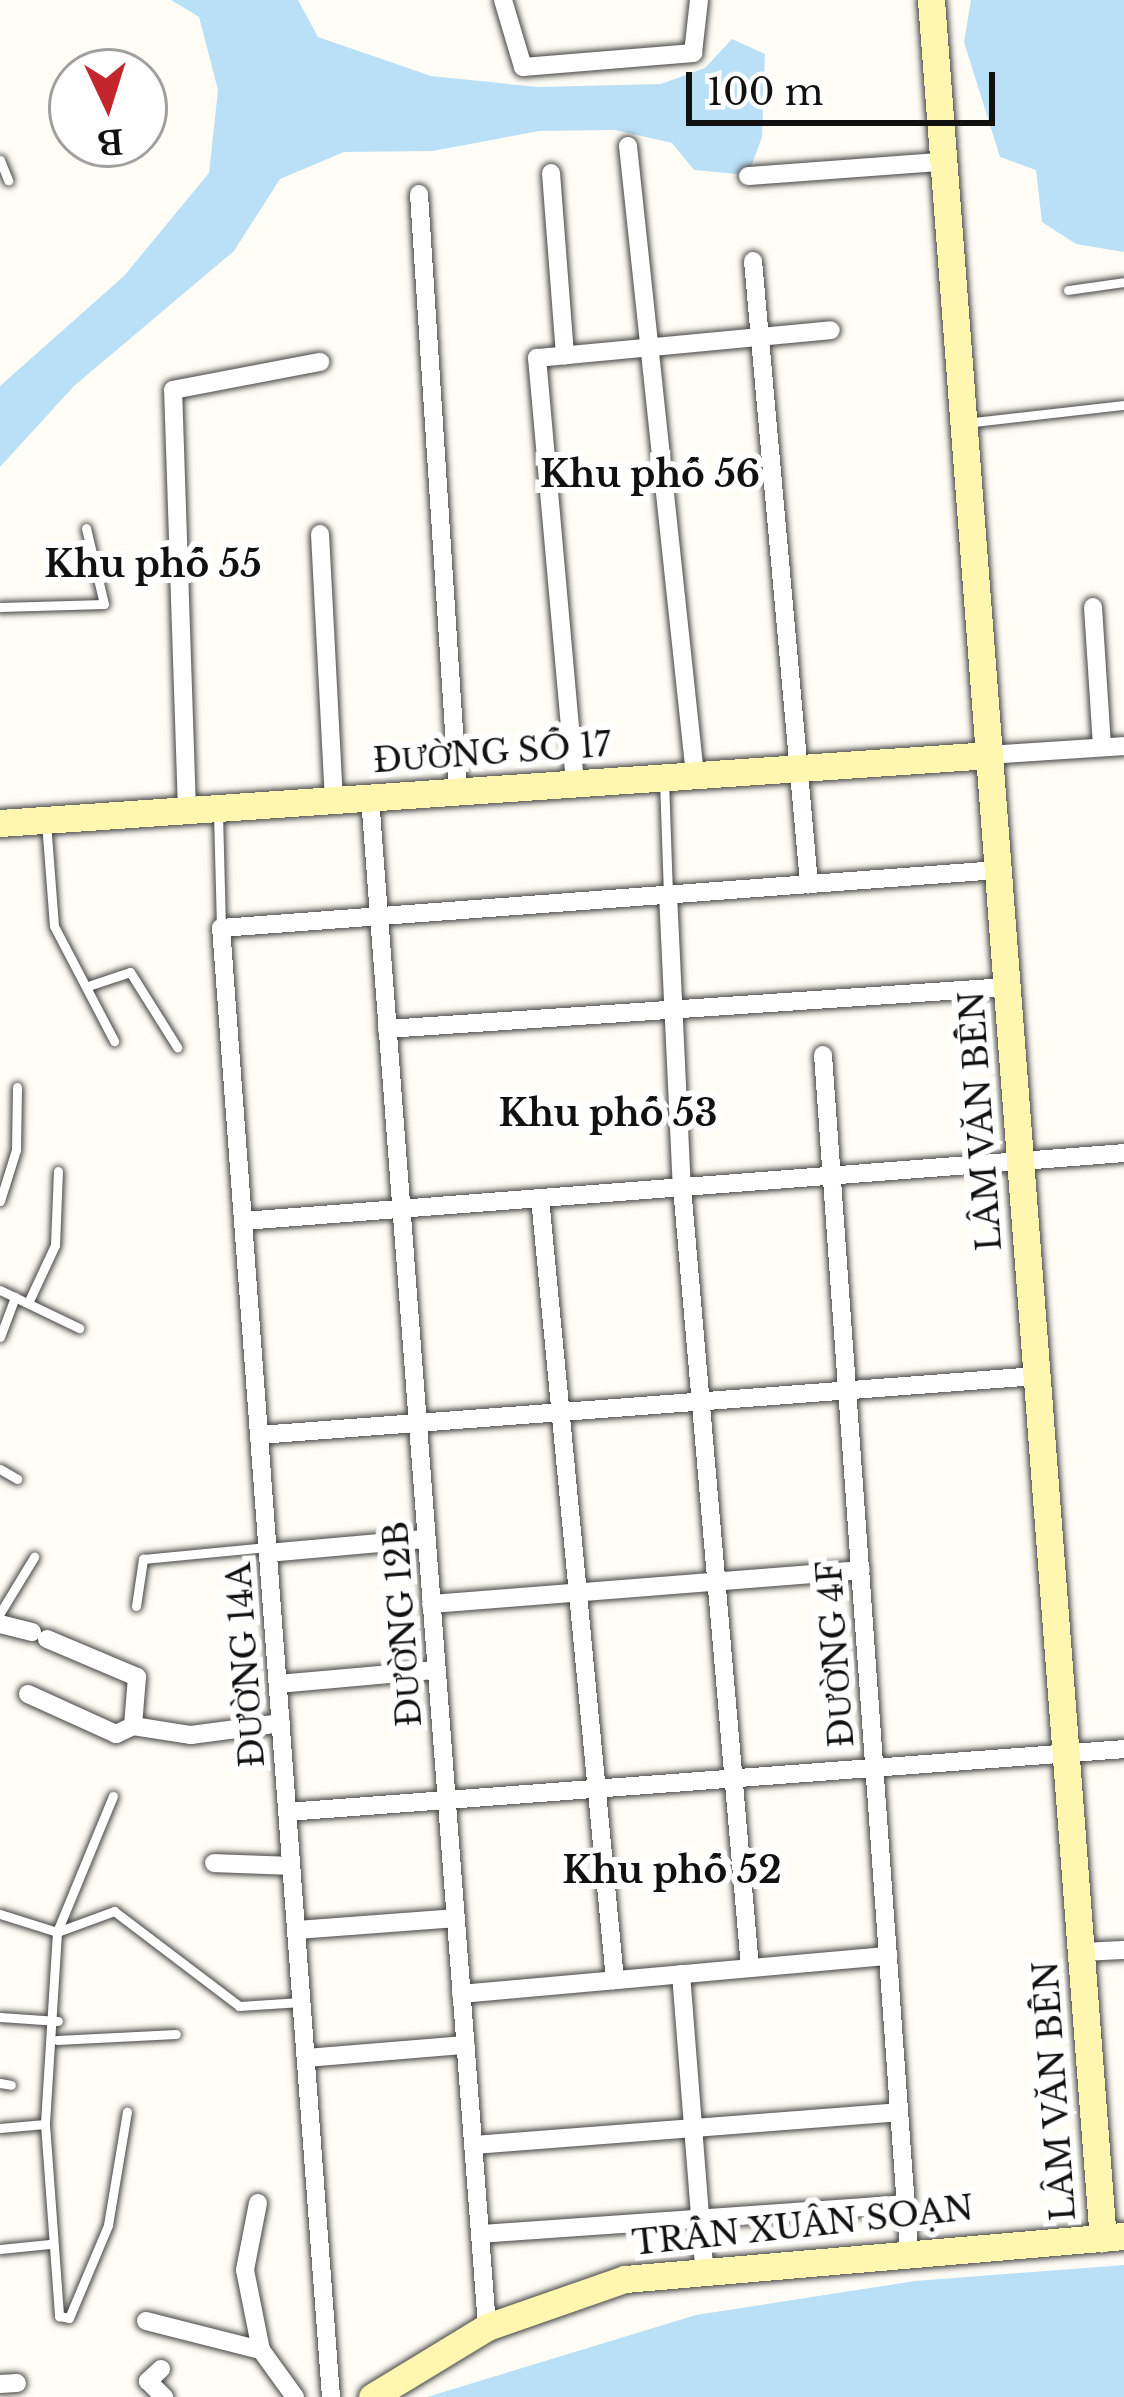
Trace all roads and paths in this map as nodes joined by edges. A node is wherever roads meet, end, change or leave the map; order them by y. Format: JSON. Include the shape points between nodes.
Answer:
{"nodes":[{"id":1,"x":503,"y":0,"type":"edge"},
{"id":2,"x":699,"y":0,"type":"edge"},
{"id":3,"x":931,"y":0,"type":"edge"},
{"id":4,"x":628,"y":146,"type":"dead end"},
{"id":5,"x":0,"y":160,"type":"edge"},
{"id":6,"x":939,"y":162,"type":"junction"},
{"id":7,"x":551,"y":173,"type":"dead end"},
{"id":8,"x":748,"y":176,"type":"dead end"},
{"id":9,"x":8,"y":180,"type":"dead end"},
{"id":10,"x":419,"y":194,"type":"dead end"},
{"id":11,"x":753,"y":261,"type":"dead end"},
{"id":12,"x":1124,"y":282,"type":"edge"},
{"id":13,"x":1068,"y":290,"type":"dead end"},
{"id":14,"x":831,"y":330,"type":"dead end"},
{"id":15,"x":759,"y":340,"type":"junction"},
{"id":16,"x":649,"y":349,"type":"junction"},
{"id":17,"x":566,"y":356,"type":"junction"},
{"id":18,"x":320,"y":362,"type":"dead end"},
{"id":19,"x":1124,"y":405,"type":"edge"},
{"id":20,"x":959,"y":424,"type":"junction"},
{"id":21,"x":86,"y":528,"type":"dead end"},
{"id":22,"x":320,"y":534,"type":"dead end"},
{"id":23,"x":1093,"y":607,"type":"dead end"},
{"id":24,"x":0,"y":608,"type":"edge"},
{"id":25,"x":1124,"y":746,"type":"edge"},
{"id":26,"x":1102,"y":747,"type":"junction"},
{"id":27,"x":989,"y":755,"type":"junction"},
{"id":28,"x":801,"y":768,"type":"junction"},
{"id":29,"x":695,"y":775,"type":"junction"},
{"id":30,"x":664,"y":777,"type":"junction"},
{"id":31,"x":575,"y":784,"type":"junction"},
{"id":32,"x":458,"y":792,"type":"junction"},
{"id":33,"x":370,"y":798,"type":"junction"},
{"id":34,"x":334,"y":800,"type":"junction"},
{"id":35,"x":218,"y":808,"type":"junction"},
{"id":36,"x":187,"y":810,"type":"junction"},
{"id":37,"x":45,"y":820,"type":"junction"},
{"id":38,"x":0,"y":823,"type":"edge"},
{"id":39,"x":998,"y":870,"type":"junction"},
{"id":40,"x":809,"y":884,"type":"junction"},
{"id":41,"x":668,"y":894,"type":"junction"},
{"id":42,"x":378,"y":916,"type":"junction"},
{"id":43,"x":220,"y":928,"type":"junction"},
{"id":44,"x":88,"y":986,"type":"junction"},
{"id":45,"x":1006,"y":987,"type":"junction"},
{"id":46,"x":674,"y":1009,"type":"junction"},
{"id":47,"x":387,"y":1029,"type":"junction"},
{"id":48,"x":115,"y":1041,"type":"dead end"},
{"id":49,"x":177,"y":1047,"type":"dead end"},
{"id":50,"x":823,"y":1055,"type":"dead end"},
{"id":51,"x":16,"y":1087,"type":"dead end"},
{"id":52,"x":1124,"y":1153,"type":"edge"},
{"id":53,"x":1020,"y":1161,"type":"junction"},
{"id":54,"x":58,"y":1171,"type":"dead end"},
{"id":55,"x":832,"y":1175,"type":"junction"},
{"id":56,"x":682,"y":1187,"type":"junction"},
{"id":57,"x":539,"y":1198,"type":"junction"},
{"id":58,"x":0,"y":1201,"type":"edge"},
{"id":59,"x":401,"y":1209,"type":"junction"},
{"id":60,"x":243,"y":1221,"type":"junction"},
{"id":61,"x":0,"y":1289,"type":"edge"},
{"id":62,"x":15,"y":1297,"type":"junction"},
{"id":63,"x":28,"y":1303,"type":"junction"},
{"id":64,"x":79,"y":1328,"type":"dead end"},
{"id":65,"x":0,"y":1336,"type":"edge"},
{"id":66,"x":1036,"y":1376,"type":"junction"},
{"id":67,"x":847,"y":1390,"type":"junction"},
{"id":68,"x":700,"y":1402,"type":"junction"},
{"id":69,"x":560,"y":1412,"type":"junction"},
{"id":70,"x":418,"y":1423,"type":"junction"},
{"id":71,"x":259,"y":1435,"type":"junction"},
{"id":72,"x":0,"y":1469,"type":"edge"},
{"id":73,"x":17,"y":1479,"type":"dead end"},
{"id":74,"x":426,"y":1539,"type":"junction"},
{"id":75,"x":267,"y":1550,"type":"junction"},
{"id":76,"x":34,"y":1557,"type":"dead end"},
{"id":77,"x":860,"y":1570,"type":"junction"},
{"id":78,"x":718,"y":1582,"type":"junction"},
{"id":79,"x":578,"y":1593,"type":"junction"},
{"id":80,"x":431,"y":1604,"type":"junction"},
{"id":81,"x":136,"y":1606,"type":"dead end"},
{"id":82,"x":0,"y":1613,"type":"edge"},
{"id":83,"x":0,"y":1624,"type":"edge"},
{"id":84,"x":436,"y":1670,"type":"junction"},
{"id":85,"x":278,"y":1684,"type":"junction"},
{"id":86,"x":28,"y":1694,"type":"dead end"},
{"id":87,"x":280,"y":1723,"type":"junction"},
{"id":88,"x":133,"y":1726,"type":"junction"},
{"id":89,"x":1124,"y":1749,"type":"edge"},
{"id":90,"x":1065,"y":1752,"type":"junction"},
{"id":91,"x":874,"y":1766,"type":"junction"},
{"id":92,"x":734,"y":1778,"type":"junction"},
{"id":93,"x":597,"y":1788,"type":"junction"},
{"id":94,"x":113,"y":1796,"type":"dead end"},
{"id":95,"x":446,"y":1800,"type":"junction"},
{"id":96,"x":287,"y":1812,"type":"junction"},
{"id":97,"x":214,"y":1863,"type":"dead end"},
{"id":98,"x":291,"y":1866,"type":"junction"},
{"id":99,"x":0,"y":1914,"type":"edge"},
{"id":100,"x":455,"y":1918,"type":"junction"},
{"id":101,"x":296,"y":1930,"type":"junction"},
{"id":102,"x":57,"y":1933,"type":"junction"},
{"id":103,"x":1124,"y":1949,"type":"edge"},
{"id":104,"x":1081,"y":1952,"type":"junction"},
{"id":105,"x":888,"y":1956,"type":"junction"},
{"id":106,"x":750,"y":1968,"type":"junction"},
{"id":107,"x":681,"y":1974,"type":"junction"},
{"id":108,"x":615,"y":1980,"type":"junction"},
{"id":109,"x":461,"y":1994,"type":"junction"},
{"id":110,"x":302,"y":2002,"type":"junction"},
{"id":111,"x":0,"y":2017,"type":"edge"},
{"id":112,"x":58,"y":2021,"type":"junction"},
{"id":113,"x":176,"y":2034,"type":"dead end"},
{"id":114,"x":57,"y":2040,"type":"junction"},
{"id":115,"x":465,"y":2045,"type":"junction"},
{"id":116,"x":306,"y":2057,"type":"junction"},
{"id":117,"x":127,"y":2112,"type":"dead end"},
{"id":118,"x":899,"y":2112,"type":"junction"},
{"id":119,"x":45,"y":2125,"type":"junction"},
{"id":120,"x":0,"y":2128,"type":"edge"},
{"id":121,"x":694,"y":2128,"type":"junction"},
{"id":122,"x":473,"y":2145,"type":"junction"},
{"id":123,"x":258,"y":2203,"type":"dead end"},
{"id":124,"x":906,"y":2204,"type":"junction"},
{"id":125,"x":700,"y":2218,"type":"junction"},
{"id":126,"x":480,"y":2234,"type":"junction"},
{"id":127,"x":1113,"y":2237,"type":"edge"},
{"id":128,"x":50,"y":2244,"type":"junction"},
{"id":129,"x":0,"y":2248,"type":"edge"},
{"id":130,"x":909,"y":2249,"type":"junction"},
{"id":131,"x":704,"y":2266,"type":"junction"},
{"id":132,"x":146,"y":2321,"type":"dead end"},
{"id":133,"x":487,"y":2327,"type":"junction"},
{"id":134,"x":261,"y":2350,"type":"junction"},
{"id":135,"x":161,"y":2369,"type":"dead end"},
{"id":136,"x":164,"y":2397,"type":"edge"},
{"id":137,"x":295,"y":2397,"type":"edge"},
{"id":138,"x":331,"y":2397,"type":"edge"},
{"id":139,"x":372,"y":2397,"type":"edge"}],
"edges":[{"from":1,"to":2,"type":"street","via":[[523,67],[693,53]]},
{"from":3,"to":6,"type":"street","name":"LÂM VĂN BỀN"},
{"from":4,"to":16,"type":"street"},
{"from":5,"to":9,"type":"lane"},
{"from":6,"to":8,"type":"street"},
{"from":6,"to":20,"type":"street","name":"LÂM VĂN BỀN"},
{"from":7,"to":17,"type":"street"},
{"from":10,"to":32,"type":"street"},
{"from":11,"to":15,"type":"street"},
{"from":12,"to":13,"type":"lane"},
{"from":14,"to":15,"type":"street"},
{"from":15,"to":16,"type":"street"},
{"from":15,"to":28,"type":"street"},
{"from":16,"to":17,"type":"street"},
{"from":16,"to":29,"type":"street"},
{"from":17,"to":31,"type":"street","via":[[537,358]]},
{"from":18,"to":36,"type":"street","via":[[173,390]]},
{"from":19,"to":20,"type":"lane"},
{"from":20,"to":27,"type":"street","name":"LÂM VĂN BỀN"},
{"from":21,"to":24,"type":"lane","via":[[104,604]]},
{"from":22,"to":34,"type":"street"},
{"from":23,"to":26,"type":"street"},
{"from":25,"to":26,"type":"street"},
{"from":26,"to":27,"type":"street"},
{"from":27,"to":28,"type":"street","name":"ĐƯỜNG SỐ 17"},
{"from":27,"to":39,"type":"street","name":"LÂM VĂN BỀN"},
{"from":28,"to":29,"type":"street","name":"ĐƯỜNG SỐ 17"},
{"from":28,"to":40,"type":"street"},
{"from":29,"to":30,"type":"street","name":"ĐƯỜNG SỐ 17"},
{"from":30,"to":31,"type":"street","name":"ĐƯỜNG SỐ 17"},
{"from":30,"to":41,"type":"lane"},
{"from":31,"to":32,"type":"street","name":"ĐƯỜNG SỐ 17"},
{"from":32,"to":33,"type":"street","name":"ĐƯỜNG SỐ 17"},
{"from":33,"to":34,"type":"street","name":"ĐƯỜNG SỐ 17"},
{"from":33,"to":42,"type":"street","name":"ĐƯỜNG 12B"},
{"from":34,"to":35,"type":"street","name":"ĐƯỜNG SỐ 17"},
{"from":35,"to":36,"type":"street","name":"ĐƯỜNG SỐ 17"},
{"from":35,"to":43,"type":"lane"},
{"from":36,"to":37,"type":"street","name":"ĐƯỜNG SỐ 17"},
{"from":37,"to":38,"type":"street","name":"ĐƯỜNG SỐ 17"},
{"from":37,"to":44,"type":"lane","via":[[54,926]]},
{"from":39,"to":40,"type":"street"},
{"from":39,"to":45,"type":"street","name":"LÂM VĂN BỀN"},
{"from":40,"to":41,"type":"street"},
{"from":41,"to":42,"type":"street"},
{"from":41,"to":46,"type":"street"},
{"from":42,"to":43,"type":"street"},
{"from":42,"to":47,"type":"street","name":"ĐƯỜNG 12B"},
{"from":43,"to":60,"type":"street","name":"ĐƯỜNG 14A"},
{"from":44,"to":48,"type":"lane"},
{"from":44,"to":49,"type":"lane","via":[[130,972]]},
{"from":45,"to":46,"type":"street"},
{"from":45,"to":53,"type":"street","name":"LÂM VĂN BỀN"},
{"from":46,"to":47,"type":"street"},
{"from":46,"to":56,"type":"street"},
{"from":47,"to":59,"type":"street","name":"ĐƯỜNG 12B"},
{"from":50,"to":55,"type":"street","name":"ĐƯỜNG 4F"},
{"from":51,"to":58,"type":"lane","via":[[16,1150]]},
{"from":52,"to":53,"type":"street"},
{"from":53,"to":55,"type":"street"},
{"from":53,"to":66,"type":"street","name":"LÂM VĂN BỀN"},
{"from":54,"to":63,"type":"lane","via":[[55,1245]]},
{"from":55,"to":56,"type":"street"},
{"from":55,"to":67,"type":"street","name":"ĐƯỜNG 4F"},
{"from":56,"to":57,"type":"street"},
{"from":56,"to":68,"type":"street"},
{"from":57,"to":59,"type":"street"},
{"from":57,"to":69,"type":"street"},
{"from":59,"to":60,"type":"street"},
{"from":59,"to":70,"type":"street","name":"ĐƯỜNG 12B"},
{"from":60,"to":71,"type":"street","name":"ĐƯỜNG 14A"},
{"from":61,"to":62,"type":"lane"},
{"from":62,"to":63,"type":"lane"},
{"from":62,"to":65,"type":"lane"},
{"from":63,"to":64,"type":"lane"},
{"from":66,"to":67,"type":"street"},
{"from":66,"to":90,"type":"street","name":"LÂM VĂN BỀN"},
{"from":67,"to":68,"type":"street"},
{"from":67,"to":77,"type":"street","name":"ĐƯỜNG 4F"},
{"from":68,"to":69,"type":"street"},
{"from":68,"to":78,"type":"street"},
{"from":69,"to":70,"type":"street"},
{"from":69,"to":79,"type":"street"},
{"from":70,"to":71,"type":"street"},
{"from":70,"to":74,"type":"street","name":"ĐƯỜNG 12B"},
{"from":71,"to":75,"type":"street","name":"ĐƯỜNG 14A"},
{"from":72,"to":73,"type":"lane"},
{"from":74,"to":75,"type":"street"},
{"from":74,"to":80,"type":"street","name":"ĐƯỜNG 12B"},
{"from":75,"to":81,"type":"lane","via":[[143,1559]]},
{"from":75,"to":85,"type":"street","name":"ĐƯỜNG 14A"},
{"from":76,"to":82,"type":"lane"},
{"from":77,"to":78,"type":"street"},
{"from":77,"to":91,"type":"street","name":"ĐƯỜNG 4F"},
{"from":78,"to":79,"type":"street"},
{"from":78,"to":92,"type":"street"},
{"from":79,"to":80,"type":"street"},
{"from":79,"to":93,"type":"street"},
{"from":80,"to":84,"type":"street","name":"ĐƯỜNG 12B"},
{"from":83,"to":88,"type":"street","via":[[137,1677]]},
{"from":84,"to":85,"type":"street"},
{"from":84,"to":95,"type":"street","name":"ĐƯỜNG 12B"},
{"from":85,"to":87,"type":"street","name":"ĐƯỜNG 14A"},
{"from":86,"to":88,"type":"street","via":[[116,1734]]},
{"from":87,"to":88,"type":"street","via":[[191,1735]]},
{"from":87,"to":96,"type":"street","name":"ĐƯỜNG 14A"},
{"from":89,"to":90,"type":"street"},
{"from":90,"to":91,"type":"street"},
{"from":90,"to":104,"type":"street","name":"LÂM VĂN BỀN"},
{"from":91,"to":92,"type":"street"},
{"from":91,"to":105,"type":"street","name":"ĐƯỜNG 4F"},
{"from":92,"to":93,"type":"street"},
{"from":92,"to":106,"type":"street"},
{"from":93,"to":95,"type":"street"},
{"from":93,"to":108,"type":"street"},
{"from":94,"to":102,"type":"lane"},
{"from":95,"to":96,"type":"street"},
{"from":95,"to":100,"type":"street","name":"ĐƯỜNG 12B"},
{"from":96,"to":98,"type":"street","name":"ĐƯỜNG 14A"},
{"from":97,"to":98,"type":"street"},
{"from":98,"to":101,"type":"street","name":"ĐƯỜNG 14A"},
{"from":99,"to":102,"type":"lane"},
{"from":100,"to":101,"type":"street"},
{"from":100,"to":109,"type":"street","name":"ĐƯỜNG 12B"},
{"from":101,"to":110,"type":"street","name":"ĐƯỜNG 14A"},
{"from":102,"to":110,"type":"lane","via":[[115,1911],[238,2006]]},
{"from":102,"to":112,"type":"lane"},
{"from":103,"to":104,"type":"street"},
{"from":104,"to":127,"type":"street","name":"LÂM VĂN BỀN"},
{"from":105,"to":106,"type":"street"},
{"from":105,"to":118,"type":"street","name":"ĐƯỜNG 4F"},
{"from":106,"to":107,"type":"street"},
{"from":107,"to":108,"type":"street"},
{"from":107,"to":121,"type":"street"},
{"from":108,"to":109,"type":"street"},
{"from":109,"to":115,"type":"street","name":"ĐƯỜNG 12B"},
{"from":110,"to":116,"type":"street","name":"ĐƯỜNG 14A"},
{"from":111,"to":112,"type":"lane"},
{"from":112,"to":114,"type":"lane"},
{"from":113,"to":114,"type":"lane"},
{"from":114,"to":119,"type":"lane"},
{"from":115,"to":116,"type":"street"},
{"from":115,"to":122,"type":"street","name":"ĐƯỜNG 12B"},
{"from":116,"to":138,"type":"street","name":"ĐƯỜNG 14A"},
{"from":117,"to":128,"type":"lane","via":[[108,2225],[69,2318],[57,2305]]},
{"from":118,"to":121,"type":"street"},
{"from":118,"to":124,"type":"street","name":"ĐƯỜNG 4F"},
{"from":119,"to":120,"type":"lane"},
{"from":119,"to":128,"type":"lane"},
{"from":121,"to":122,"type":"street"},
{"from":121,"to":125,"type":"street"},
{"from":122,"to":126,"type":"street","name":"ĐƯỜNG 12B"},
{"from":123,"to":134,"type":"street","via":[[245,2270]]},
{"from":124,"to":125,"type":"street"},
{"from":124,"to":130,"type":"street","name":"ĐƯỜNG 4F"},
{"from":125,"to":126,"type":"street"},
{"from":125,"to":131,"type":"street"},
{"from":126,"to":133,"type":"street","name":"ĐƯỜNG 12B"},
{"from":127,"to":130,"type":"street","name":"TRẦN XUÂN SOẠN"},
{"from":128,"to":129,"type":"lane"},
{"from":130,"to":131,"type":"street","name":"TRẦN XUÂN SOẠN"},
{"from":131,"to":133,"type":"street","name":"TRẦN XUÂN SOẠN","via":[[588,2289]]},
{"from":132,"to":134,"type":"street"},
{"from":133,"to":139,"type":"street","name":"TRẦN XUÂN SOẠN"},
{"from":134,"to":137,"type":"street"},
{"from":135,"to":136,"type":"street","via":[[148,2381]]}]}
